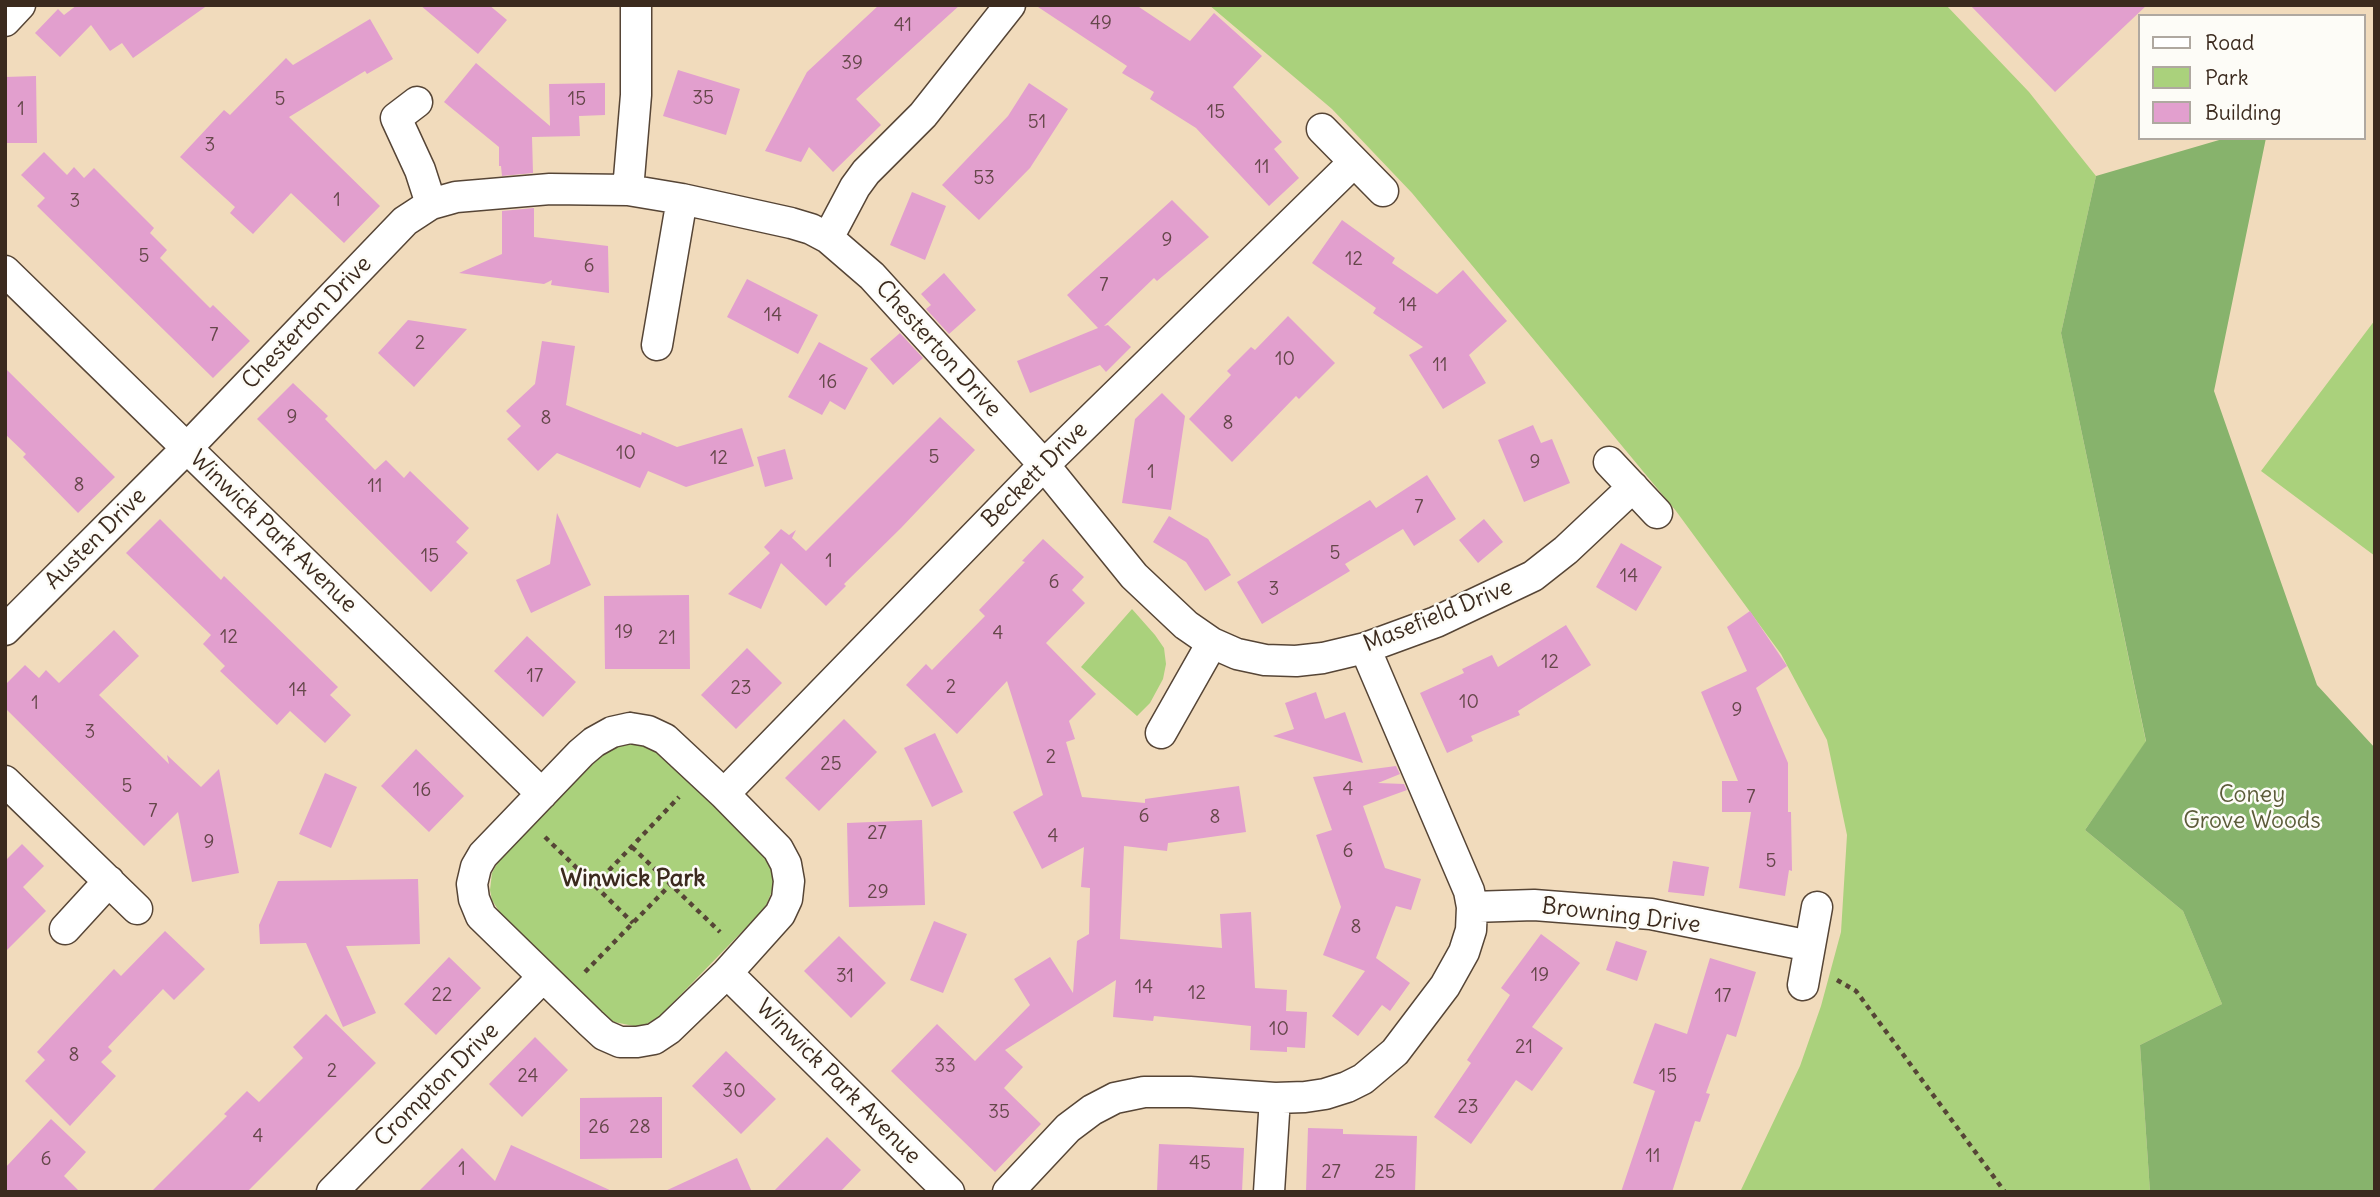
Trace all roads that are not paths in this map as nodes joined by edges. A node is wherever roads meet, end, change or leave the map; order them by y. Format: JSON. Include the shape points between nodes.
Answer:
{"nodes":[{"id":1,"x":20,"y":5,"type":"edge"},
{"id":2,"x":636,"y":5,"type":"edge"},
{"id":3,"x":1010,"y":5,"type":"edge"},
{"id":4,"x":5,"y":21,"type":"edge"},
{"id":5,"x":396,"y":115,"type":"dead end"},
{"id":6,"x":1322,"y":129,"type":"dead end"},
{"id":7,"x":1354,"y":162,"type":"junction"},
{"id":8,"x":628,"y":190,"type":"junction"},
{"id":9,"x":1382,"y":191,"type":"dead end"},
{"id":10,"x":682,"y":199,"type":"junction"},
{"id":11,"x":431,"y":204,"type":"junction"},
{"id":12,"x":828,"y":238,"type":"junction"},
{"id":13,"x":5,"y":271,"type":"edge"},
{"id":14,"x":657,"y":349,"type":"dead end"},
{"id":15,"x":187,"y":448,"type":"junction"},
{"id":16,"x":1609,"y":461,"type":"dead end"},
{"id":17,"x":1044,"y":465,"type":"junction"},
{"id":18,"x":1633,"y":487,"type":"junction"},
{"id":19,"x":1657,"y":513,"type":"dead end"},
{"id":20,"x":5,"y":631,"type":"edge"},
{"id":21,"x":1212,"y":643,"type":"junction"},
{"id":22,"x":1365,"y":648,"type":"junction"},
{"id":23,"x":1161,"y":737,"type":"dead end"},
{"id":24,"x":5,"y":781,"type":"edge"},
{"id":25,"x":724,"y":794,"type":"junction"},
{"id":26,"x":532,"y":804,"type":"junction"},
{"id":27,"x":109,"y":881,"type":"junction"},
{"id":28,"x":1472,"y":907,"type":"junction"},
{"id":29,"x":1817,"y":907,"type":"dead end"},
{"id":30,"x":137,"y":909,"type":"dead end"},
{"id":31,"x":65,"y":929,"type":"dead end"},
{"id":32,"x":735,"y":963,"type":"junction"},
{"id":33,"x":552,"y":986,"type":"junction"},
{"id":34,"x":1275,"y":1098,"type":"junction"},
{"id":35,"x":332,"y":1192,"type":"edge"},
{"id":36,"x":949,"y":1192,"type":"edge"},
{"id":37,"x":1008,"y":1192,"type":"edge"},
{"id":38,"x":1269,"y":1192,"type":"edge"}],
"edges":[{"from":1,"to":4,"type":"street"},
{"from":2,"to":8,"type":"street","via":[[636,95]]},
{"from":3,"to":12,"type":"street","via":[[923,115],[866,173]]},
{"from":5,"to":11,"type":"street"},
{"from":6,"to":7,"type":"street"},
{"from":7,"to":9,"type":"street"},
{"from":7,"to":17,"type":"street","name":"Beckett Drive"},
{"from":8,"to":10,"type":"street","name":"Chesterton Drive"},
{"from":8,"to":11,"type":"street","name":"Chesterton Drive","via":[[551,189],[456,197]]},
{"from":10,"to":12,"type":"street","name":"Chesterton Drive","via":[[791,223]]},
{"from":10,"to":14,"type":"street"},
{"from":11,"to":15,"type":"street","name":"Chesterton Drive","via":[[405,221]]},
{"from":12,"to":17,"type":"street","name":"Chesterton Drive","via":[[872,276]]},
{"from":13,"to":15,"type":"street","name":"Winwick Park Avenue"},
{"from":15,"to":20,"type":"street","name":"Austen Drive"},
{"from":15,"to":26,"type":"street","name":"Winwick Park Avenue"},
{"from":16,"to":18,"type":"street"},
{"from":17,"to":21,"type":"street","name":"Masefield Drive","via":[[1134,576]]},
{"from":17,"to":25,"type":"street","name":"Beckett Drive"},
{"from":18,"to":19,"type":"street"},
{"from":18,"to":22,"type":"street","name":"Masefield Drive","via":[[1533,576],[1436,622]]},
{"from":21,"to":22,"type":"street","name":"Masefield Drive","via":[[1237,654],[1286,661]]},
{"from":21,"to":23,"type":"street"},
{"from":22,"to":28,"type":"street","via":[[1464,878]]},
{"from":24,"to":27,"type":"street"},
{"from":25,"to":26,"type":"street","via":[[665,739],[630,728],[594,741]]},
{"from":25,"to":32,"type":"street","via":[[778,849],[789,881],[779,914]]},
{"from":26,"to":33,"type":"street","via":[[483,855],[472,884],[481,916]]},
{"from":27,"to":30,"type":"street"},
{"from":27,"to":31,"type":"street"},
{"from":28,"to":29,"type":"street","name":"Browning Drive","via":[[1534,905],[1651,915],[1806,967]]},
{"from":28,"to":34,"type":"street","via":[[1471,930],[1455,970],[1395,1052],[1347,1087],[1325,1094]]},
{"from":32,"to":33,"type":"street","via":[[668,1029],[654,1039],[637,1042],[620,1042],[604,1035]]},
{"from":32,"to":36,"type":"street","name":"Winwick Park Avenue"},
{"from":33,"to":35,"type":"street","name":"Crompton Drive"},
{"from":34,"to":37,"type":"street","via":[[1190,1091],[1115,1098],[1068,1128]]},
{"from":34,"to":38,"type":"street"}]}
